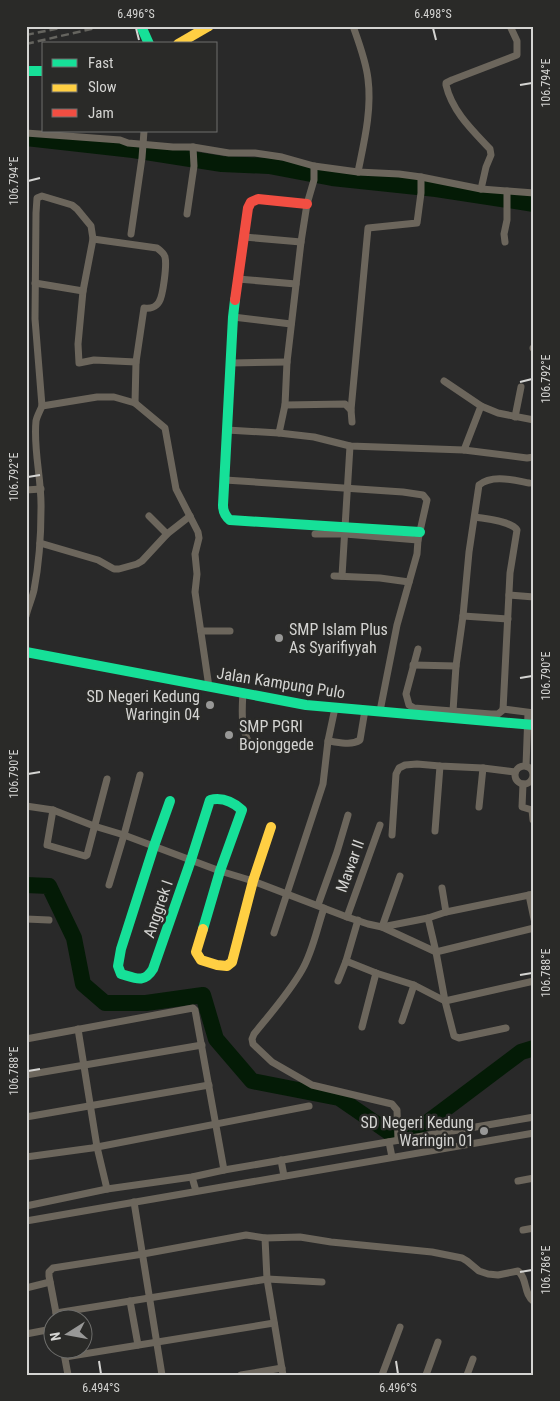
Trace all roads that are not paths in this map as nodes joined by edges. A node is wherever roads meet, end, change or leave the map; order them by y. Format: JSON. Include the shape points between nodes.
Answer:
{"nodes":[{"id":1,"x":141,"y":26,"type":"edge"},
{"id":2,"x":208,"y":26,"type":"edge"},
{"id":3,"x":353,"y":26,"type":"edge"},
{"id":4,"x":510,"y":26,"type":"edge"},
{"id":5,"x":148,"y":42,"type":"edge"},
{"id":6,"x":181,"y":42,"type":"edge"},
{"id":7,"x":26,"y":71,"type":"edge"},
{"id":8,"x":42,"y":71,"type":"edge"},
{"id":9,"x":144,"y":132,"type":"edge"},
{"id":10,"x":26,"y":133,"type":"edge"},
{"id":11,"x":80,"y":134,"type":"edge"},
{"id":12,"x":143,"y":146,"type":"junction"},
{"id":13,"x":193,"y":147,"type":"junction"},
{"id":14,"x":314,"y":168,"type":"junction"},
{"id":15,"x":358,"y":172,"type":"junction"},
{"id":16,"x":421,"y":180,"type":"junction"},
{"id":17,"x":481,"y":189,"type":"junction"},
{"id":18,"x":534,"y":193,"type":"edge"},
{"id":19,"x":507,"y":195,"type":"junction"},
{"id":20,"x":307,"y":204,"type":"junction"},
{"id":21,"x":186,"y":214,"type":"dead end"},
{"id":22,"x":131,"y":234,"type":"dead end"},
{"id":23,"x":244,"y":237,"type":"junction"},
{"id":24,"x":93,"y":239,"type":"junction"},
{"id":25,"x":301,"y":242,"type":"junction"},
{"id":26,"x":505,"y":242,"type":"dead end"},
{"id":27,"x":238,"y":279,"type":"junction"},
{"id":28,"x":36,"y":284,"type":"junction"},
{"id":29,"x":296,"y":284,"type":"junction"},
{"id":30,"x":83,"y":291,"type":"junction"},
{"id":31,"x":233,"y":317,"type":"junction"},
{"id":32,"x":291,"y":324,"type":"junction"},
{"id":33,"x":136,"y":362,"type":"junction"},
{"id":34,"x":287,"y":362,"type":"junction"},
{"id":35,"x":231,"y":363,"type":"junction"},
{"id":36,"x":444,"y":381,"type":"dead end"},
{"id":37,"x":521,"y":386,"type":"dead end"},
{"id":38,"x":135,"y":403,"type":"junction"},
{"id":39,"x":284,"y":405,"type":"junction"},
{"id":40,"x":42,"y":406,"type":"junction"},
{"id":41,"x":481,"y":406,"type":"junction"},
{"id":42,"x":351,"y":410,"type":"junction"},
{"id":43,"x":515,"y":417,"type":"junction"},
{"id":44,"x":534,"y":420,"type":"edge"},
{"id":45,"x":352,"y":422,"type":"dead end"},
{"id":46,"x":227,"y":430,"type":"junction"},
{"id":47,"x":279,"y":434,"type":"junction"},
{"id":48,"x":350,"y":446,"type":"junction"},
{"id":49,"x":464,"y":450,"type":"junction"},
{"id":50,"x":534,"y":457,"type":"edge"},
{"id":51,"x":225,"y":480,"type":"junction"},
{"id":52,"x":528,"y":483,"type":"dead end"},
{"id":53,"x":347,"y":488,"type":"junction"},
{"id":54,"x":26,"y":490,"type":"edge"},
{"id":55,"x":41,"y":490,"type":"junction"},
{"id":56,"x":149,"y":516,"type":"dead end"},
{"id":57,"x":190,"y":516,"type":"junction"},
{"id":58,"x":475,"y":517,"type":"junction"},
{"id":59,"x":345,"y":530,"type":"junction"},
{"id":60,"x":167,"y":534,"type":"junction"},
{"id":61,"x":315,"y":534,"type":"dead end"},
{"id":62,"x":419,"y":536,"type":"junction"},
{"id":63,"x":40,"y":544,"type":"junction"},
{"id":64,"x":409,"y":582,"type":"junction"},
{"id":65,"x":509,"y":595,"type":"junction"},
{"id":66,"x":534,"y":597,"type":"edge"},
{"id":67,"x":26,"y":616,"type":"edge"},
{"id":68,"x":463,"y":616,"type":"junction"},
{"id":69,"x":508,"y":619,"type":"junction"},
{"id":70,"x":201,"y":631,"type":"junction"},
{"id":71,"x":230,"y":631,"type":"dead end"},
{"id":72,"x":418,"y":649,"type":"dead end"},
{"id":73,"x":26,"y":652,"type":"edge"},
{"id":74,"x":413,"y":665,"type":"junction"},
{"id":75,"x":456,"y":666,"type":"junction"},
{"id":76,"x":209,"y":687,"type":"junction"},
{"id":77,"x":242,"y":692,"type":"junction"},
{"id":78,"x":335,"y":708,"type":"junction"},
{"id":79,"x":503,"y":709,"type":"junction"},
{"id":80,"x":365,"y":710,"type":"junction"},
{"id":81,"x":380,"y":711,"type":"junction"},
{"id":82,"x":453,"y":711,"type":"junction"},
{"id":83,"x":531,"y":713,"type":"edge"},
{"id":84,"x":530,"y":725,"type":"edge"},
{"id":85,"x":328,"y":741,"type":"junction"},
{"id":86,"x":251,"y":746,"type":"dead end"},
{"id":87,"x":440,"y":766,"type":"junction"},
{"id":88,"x":526,"y":766,"type":"junction"},
{"id":89,"x":483,"y":768,"type":"junction"},
{"id":90,"x":516,"y":772,"type":"junction"},
{"id":91,"x":140,"y":775,"type":"dead end"},
{"id":92,"x":533,"y":776,"type":"edge"},
{"id":93,"x":107,"y":779,"type":"dead end"},
{"id":94,"x":524,"y":784,"type":"junction"},
{"id":95,"x":170,"y":801,"type":"dead end"},
{"id":96,"x":26,"y":806,"type":"edge"},
{"id":97,"x":479,"y":807,"type":"dead end"},
{"id":98,"x":53,"y":810,"type":"junction"},
{"id":99,"x":348,"y":815,"type":"dead end"},
{"id":100,"x":532,"y":820,"type":"dead end"},
{"id":101,"x":380,"y":825,"type":"dead end"},
{"id":102,"x":94,"y":826,"type":"junction"},
{"id":103,"x":271,"y":827,"type":"dead end"},
{"id":104,"x":435,"y":831,"type":"dead end"},
{"id":105,"x":124,"y":835,"type":"junction"},
{"id":106,"x":392,"y":835,"type":"dead end"},
{"id":107,"x":154,"y":846,"type":"junction"},
{"id":108,"x":191,"y":860,"type":"junction"},
{"id":109,"x":220,"y":871,"type":"junction"},
{"id":110,"x":400,"y":876,"type":"dead end"},
{"id":111,"x":253,"y":881,"type":"junction"},
{"id":112,"x":109,"y":886,"type":"dead end"},
{"id":113,"x":442,"y":888,"type":"dead end"},
{"id":114,"x":287,"y":894,"type":"junction"},
{"id":115,"x":532,"y":894,"type":"edge"},
{"id":116,"x":321,"y":907,"type":"junction"},
{"id":117,"x":446,"y":912,"type":"junction"},
{"id":118,"x":347,"y":917,"type":"junction"},
{"id":119,"x":428,"y":918,"type":"junction"},
{"id":120,"x":26,"y":919,"type":"edge"},
{"id":121,"x":534,"y":919,"type":"edge"},
{"id":122,"x":49,"y":920,"type":"dead end"},
{"id":123,"x":358,"y":920,"type":"junction"},
{"id":124,"x":382,"y":926,"type":"junction"},
{"id":125,"x":534,"y":928,"type":"edge"},
{"id":126,"x":274,"y":933,"type":"dead end"},
{"id":127,"x":436,"y":952,"type":"junction"},
{"id":128,"x":346,"y":961,"type":"junction"},
{"id":129,"x":376,"y":973,"type":"junction"},
{"id":130,"x":534,"y":980,"type":"edge"},
{"id":131,"x":338,"y":981,"type":"dead end"},
{"id":132,"x":414,"y":985,"type":"junction"},
{"id":133,"x":445,"y":1001,"type":"junction"},
{"id":134,"x":402,"y":1021,"type":"dead end"},
{"id":135,"x":362,"y":1027,"type":"dead end"},
{"id":136,"x":506,"y":1028,"type":"dead end"},
{"id":137,"x":78,"y":1029,"type":"junction"},
{"id":138,"x":26,"y":1039,"type":"edge"},
{"id":139,"x":202,"y":1045,"type":"junction"},
{"id":140,"x":84,"y":1065,"type":"junction"},
{"id":141,"x":26,"y":1075,"type":"edge"},
{"id":142,"x":209,"y":1085,"type":"junction"},
{"id":143,"x":90,"y":1106,"type":"junction"},
{"id":144,"x":309,"y":1106,"type":"dead end"},
{"id":145,"x":26,"y":1117,"type":"edge"},
{"id":146,"x":534,"y":1117,"type":"edge"},
{"id":147,"x":215,"y":1124,"type":"junction"},
{"id":148,"x":534,"y":1133,"type":"edge"},
{"id":149,"x":398,"y":1138,"type":"junction"},
{"id":150,"x":389,"y":1142,"type":"junction"},
{"id":151,"x":97,"y":1147,"type":"junction"},
{"id":152,"x":392,"y":1157,"type":"junction"},
{"id":153,"x":26,"y":1158,"type":"edge"},
{"id":154,"x":281,"y":1160,"type":"junction"},
{"id":155,"x":224,"y":1170,"type":"junction"},
{"id":156,"x":192,"y":1176,"type":"junction"},
{"id":157,"x":284,"y":1176,"type":"junction"},
{"id":158,"x":534,"y":1178,"type":"edge"},
{"id":159,"x":518,"y":1181,"type":"dead end"},
{"id":160,"x":108,"y":1190,"type":"junction"},
{"id":161,"x":196,"y":1192,"type":"junction"},
{"id":162,"x":134,"y":1202,"type":"junction"},
{"id":163,"x":26,"y":1206,"type":"edge"},
{"id":164,"x":26,"y":1221,"type":"edge"},
{"id":165,"x":534,"y":1228,"type":"edge"},
{"id":166,"x":523,"y":1230,"type":"dead end"},
{"id":167,"x":265,"y":1238,"type":"junction"},
{"id":168,"x":143,"y":1254,"type":"junction"},
{"id":169,"x":267,"y":1279,"type":"junction"},
{"id":170,"x":50,"y":1282,"type":"junction"},
{"id":171,"x":322,"y":1282,"type":"dead end"},
{"id":172,"x":26,"y":1288,"type":"edge"},
{"id":173,"x":150,"y":1298,"type":"junction"},
{"id":174,"x":130,"y":1301,"type":"junction"},
{"id":175,"x":534,"y":1302,"type":"edge"},
{"id":176,"x":55,"y":1308,"type":"edge"},
{"id":177,"x":92,"y":1309,"type":"edge"},
{"id":178,"x":274,"y":1324,"type":"junction"},
{"id":179,"x":400,"y":1327,"type":"dead end"},
{"id":180,"x":42,"y":1331,"type":"edge"},
{"id":181,"x":26,"y":1334,"type":"edge"},
{"id":182,"x":157,"y":1342,"type":"junction"},
{"id":183,"x":438,"y":1342,"type":"dead end"},
{"id":184,"x":138,"y":1345,"type":"junction"},
{"id":185,"x":92,"y":1353,"type":"edge"},
{"id":186,"x":65,"y":1358,"type":"edge"},
{"id":187,"x":473,"y":1359,"type":"dead end"},
{"id":188,"x":282,"y":1371,"type":"edge"},
{"id":189,"x":68,"y":1375,"type":"edge"},
{"id":190,"x":162,"y":1375,"type":"edge"},
{"id":191,"x":240,"y":1375,"type":"edge"},
{"id":192,"x":382,"y":1375,"type":"edge"},
{"id":193,"x":426,"y":1375,"type":"edge"},
{"id":194,"x":467,"y":1375,"type":"edge"}],
"edges":[{"from":1,"to":5,"type":"street"},
{"from":2,"to":6,"type":"street"},
{"from":3,"to":15,"type":"street","via":[[369,80],[368,114]]},
{"from":4,"to":17,"type":"street","via":[[517,41],[517,54],[446,85],[462,118],[490,149]]},
{"from":7,"to":8,"type":"street"},
{"from":9,"to":12,"type":"street"},
{"from":10,"to":11,"type":"street"},
{"from":11,"to":12,"type":"street"},
{"from":12,"to":13,"type":"street"},
{"from":12,"to":22,"type":"street"},
{"from":13,"to":14,"type":"street","via":[[282,157]]},
{"from":13,"to":21,"type":"street","via":[[194,166]]},
{"from":14,"to":15,"type":"street"},
{"from":14,"to":20,"type":"street"},
{"from":15,"to":16,"type":"street","via":[[399,174]]},
{"from":16,"to":17,"type":"street"},
{"from":16,"to":42,"type":"street","via":[[417,223],[368,228]]},
{"from":17,"to":19,"type":"street"},
{"from":18,"to":19,"type":"street"},
{"from":19,"to":26,"type":"street"},
{"from":20,"to":23,"type":"street","via":[[254,200],[248,208]]},
{"from":20,"to":25,"type":"street"},
{"from":23,"to":25,"type":"street"},
{"from":23,"to":27,"type":"street"},
{"from":24,"to":28,"type":"street","via":[[91,226],[72,205],[39,196]]},
{"from":24,"to":30,"type":"street"},
{"from":24,"to":33,"type":"street","via":[[157,248],[165,256],[162,294],[155,306],[144,308]]},
{"from":25,"to":29,"type":"street"},
{"from":27,"to":29,"type":"street"},
{"from":27,"to":31,"type":"street"},
{"from":28,"to":30,"type":"street"},
{"from":28,"to":40,"type":"street","via":[[36,337]]},
{"from":29,"to":32,"type":"street"},
{"from":30,"to":33,"type":"street","via":[[79,363],[94,360]]},
{"from":31,"to":32,"type":"street"},
{"from":31,"to":35,"type":"street"},
{"from":32,"to":34,"type":"street"},
{"from":33,"to":38,"type":"street"},
{"from":34,"to":35,"type":"street"},
{"from":34,"to":39,"type":"street"},
{"from":35,"to":46,"type":"street"},
{"from":36,"to":41,"type":"street"},
{"from":37,"to":43,"type":"street"},
{"from":38,"to":40,"type":"street","via":[[114,397],[98,397]]},
{"from":38,"to":57,"type":"street","via":[[165,428],[176,489]]},
{"from":39,"to":42,"type":"street","via":[[345,404]]},
{"from":39,"to":47,"type":"street"},
{"from":40,"to":55,"type":"street","via":[[36,419]]},
{"from":41,"to":43,"type":"street"},
{"from":41,"to":49,"type":"street"},
{"from":42,"to":45,"type":"street"},
{"from":43,"to":44,"type":"street"},
{"from":46,"to":47,"type":"street"},
{"from":46,"to":51,"type":"street"},
{"from":47,"to":48,"type":"street","via":[[314,437]]},
{"from":48,"to":49,"type":"street"},
{"from":48,"to":53,"type":"street"},
{"from":49,"to":50,"type":"street"},
{"from":51,"to":53,"type":"street"},
{"from":51,"to":59,"type":"street","via":[[223,508],[230,520]]},
{"from":52,"to":58,"type":"street","via":[[502,479],[481,483]]},
{"from":53,"to":59,"type":"street"},
{"from":53,"to":62,"type":"street","via":[[423,495],[427,500]]},
{"from":54,"to":55,"type":"street"},
{"from":55,"to":63,"type":"street"},
{"from":56,"to":60,"type":"street"},
{"from":57,"to":60,"type":"street"},
{"from":57,"to":70,"type":"street","via":[[199,538],[195,554]]},
{"from":58,"to":65,"type":"street","via":[[509,523],[517,530]]},
{"from":58,"to":68,"type":"street"},
{"from":59,"to":61,"type":"street"},
{"from":59,"to":62,"type":"street"},
{"from":59,"to":64,"type":"street","via":[[338,576]]},
{"from":60,"to":63,"type":"street","via":[[137,564],[119,569]]},
{"from":62,"to":64,"type":"street"},
{"from":63,"to":67,"type":"street"},
{"from":64,"to":81,"type":"street"},
{"from":65,"to":66,"type":"street"},
{"from":65,"to":69,"type":"street"},
{"from":68,"to":69,"type":"street"},
{"from":68,"to":75,"type":"street"},
{"from":69,"to":79,"type":"street"},
{"from":70,"to":71,"type":"street"},
{"from":70,"to":76,"type":"street"},
{"from":72,"to":74,"type":"street"},
{"from":73,"to":76,"type":"street","name":"Jalan Kampung Pulo"},
{"from":74,"to":75,"type":"street"},
{"from":74,"to":82,"type":"street","via":[[406,694],[409,705]]},
{"from":75,"to":82,"type":"street"},
{"from":76,"to":77,"type":"street","name":"Jalan Kampung Pulo"},
{"from":77,"to":78,"type":"street","name":"Jalan Kampung Pulo"},
{"from":77,"to":86,"type":"street","via":[[242,722]]},
{"from":78,"to":80,"type":"street","name":"Jalan Kampung Pulo"},
{"from":78,"to":85,"type":"street"},
{"from":79,"to":82,"type":"street","via":[[498,714]]},
{"from":79,"to":83,"type":"street"},
{"from":80,"to":81,"type":"street","name":"Jalan Kampung Pulo"},
{"from":80,"to":85,"type":"street","via":[[360,740],[350,744]]},
{"from":81,"to":84,"type":"street","name":"Jalan Kampung Pulo"},
{"from":83,"to":84,"type":"street"},
{"from":84,"to":88,"type":"street"},
{"from":85,"to":114,"type":"street","via":[[323,784]]},
{"from":87,"to":89,"type":"street"},
{"from":87,"to":104,"type":"street"},
{"from":87,"to":106,"type":"street","via":[[417,764],[399,768]]},
{"from":88,"to":90,"type":"street","via":[[519,767]]},
{"from":88,"to":92,"type":"street","via":[[532,770]]},
{"from":89,"to":90,"type":"street"},
{"from":89,"to":97,"type":"street"},
{"from":90,"to":94,"type":"street","via":[[517,780]]},
{"from":91,"to":105,"type":"street"},
{"from":92,"to":94,"type":"street"},
{"from":93,"to":102,"type":"street"},
{"from":94,"to":100,"type":"street","via":[[522,807],[532,810]]},
{"from":95,"to":107,"type":"street"},
{"from":96,"to":98,"type":"street"},
{"from":98,"to":102,"type":"street"},
{"from":98,"to":102,"type":"street","via":[[47,848],[85,856]]},
{"from":99,"to":116,"type":"street"},
{"from":101,"to":118,"type":"street","name":"Mawar II"},
{"from":102,"to":105,"type":"street"},
{"from":103,"to":111,"type":"street"},
{"from":105,"to":107,"type":"street"},
{"from":105,"to":112,"type":"street"},
{"from":107,"to":108,"type":"street"},
{"from":107,"to":108,"type":"street","name":"Anggrek I","via":[[121,949],[118,966],[121,974],[139,979],[150,976]]},
{"from":108,"to":109,"type":"street"},
{"from":108,"to":109,"type":"street","name":"Anggrek I","via":[[210,800],[215,798],[238,806],[242,810]]},
{"from":109,"to":111,"type":"street"},
{"from":109,"to":111,"type":"street","via":[[196,952],[201,960],[216,965],[227,966],[232,962]]},
{"from":110,"to":124,"type":"street"},
{"from":111,"to":114,"type":"street"},
{"from":113,"to":117,"type":"street"},
{"from":114,"to":116,"type":"street"},
{"from":114,"to":126,"type":"street"},
{"from":115,"to":117,"type":"street"},
{"from":115,"to":121,"type":"street"},
{"from":116,"to":118,"type":"street"},
{"from":116,"to":149,"type":"street","via":[[303,969],[252,1039],[272,1062],[312,1085],[392,1104],[397,1110]]},
{"from":117,"to":119,"type":"street"},
{"from":118,"to":123,"type":"street"},
{"from":119,"to":124,"type":"street"},
{"from":119,"to":127,"type":"street"},
{"from":120,"to":122,"type":"street"},
{"from":123,"to":124,"type":"street"},
{"from":123,"to":128,"type":"street"},
{"from":124,"to":127,"type":"street"},
{"from":125,"to":127,"type":"street"},
{"from":127,"to":133,"type":"street"},
{"from":128,"to":129,"type":"street"},
{"from":128,"to":131,"type":"street"},
{"from":129,"to":132,"type":"street"},
{"from":129,"to":135,"type":"street"},
{"from":130,"to":133,"type":"street"},
{"from":132,"to":133,"type":"street"},
{"from":132,"to":134,"type":"street"},
{"from":133,"to":136,"type":"street","via":[[452,1033],[456,1037]]},
{"from":137,"to":138,"type":"street"},
{"from":137,"to":139,"type":"street","via":[[193,1008]]},
{"from":137,"to":140,"type":"street"},
{"from":139,"to":140,"type":"street"},
{"from":139,"to":142,"type":"street"},
{"from":140,"to":141,"type":"street"},
{"from":140,"to":143,"type":"street"},
{"from":142,"to":143,"type":"street"},
{"from":142,"to":147,"type":"street"},
{"from":143,"to":145,"type":"street"},
{"from":143,"to":151,"type":"street"},
{"from":144,"to":147,"type":"street"},
{"from":146,"to":149,"type":"street"},
{"from":147,"to":151,"type":"street"},
{"from":147,"to":155,"type":"street"},
{"from":148,"to":152,"type":"street"},
{"from":149,"to":150,"type":"street"},
{"from":150,"to":152,"type":"street"},
{"from":150,"to":154,"type":"street"},
{"from":151,"to":153,"type":"street"},
{"from":151,"to":160,"type":"street"},
{"from":152,"to":157,"type":"street"},
{"from":154,"to":155,"type":"street"},
{"from":154,"to":157,"type":"street"},
{"from":155,"to":156,"type":"street"},
{"from":156,"to":160,"type":"street"},
{"from":156,"to":161,"type":"street"},
{"from":157,"to":161,"type":"street"},
{"from":158,"to":159,"type":"street"},
{"from":160,"to":163,"type":"street"},
{"from":161,"to":162,"type":"street"},
{"from":162,"to":164,"type":"street"},
{"from":162,"to":168,"type":"street"},
{"from":165,"to":166,"type":"street"},
{"from":167,"to":168,"type":"street","via":[[236,1236]]},
{"from":167,"to":169,"type":"street"},
{"from":167,"to":175,"type":"street","via":[[300,1237],[432,1252],[462,1258],[488,1274],[518,1271],[522,1274],[529,1298]]},
{"from":168,"to":170,"type":"street","via":[[55,1268],[49,1272]]},
{"from":168,"to":173,"type":"street"},
{"from":169,"to":171,"type":"street"},
{"from":169,"to":173,"type":"street"},
{"from":169,"to":178,"type":"street"},
{"from":170,"to":172,"type":"street"},
{"from":170,"to":176,"type":"street"},
{"from":173,"to":174,"type":"street"},
{"from":173,"to":182,"type":"street"},
{"from":174,"to":177,"type":"street"},
{"from":174,"to":184,"type":"street"},
{"from":178,"to":182,"type":"street"},
{"from":178,"to":188,"type":"street"},
{"from":179,"to":192,"type":"street"},
{"from":180,"to":181,"type":"street"},
{"from":182,"to":184,"type":"street"},
{"from":182,"to":190,"type":"street"},
{"from":183,"to":193,"type":"street"},
{"from":184,"to":185,"type":"street"},
{"from":186,"to":189,"type":"street"},
{"from":187,"to":194,"type":"street"},
{"from":188,"to":191,"type":"street"}]}
